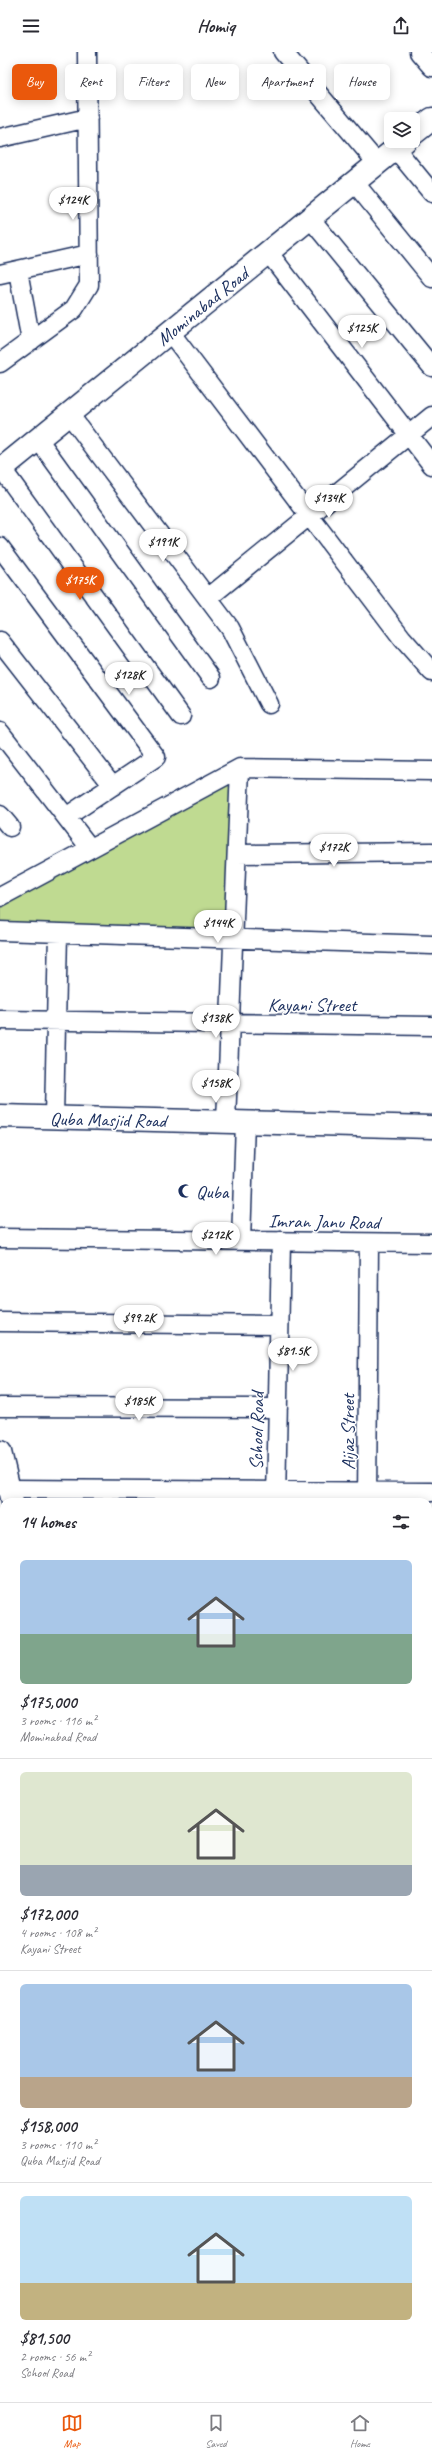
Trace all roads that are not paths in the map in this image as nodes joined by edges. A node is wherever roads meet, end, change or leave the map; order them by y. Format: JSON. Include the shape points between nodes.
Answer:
{"nodes":[{"id":1,"x":87,"y":52,"type":"edge"},
{"id":2,"x":284,"y":52,"type":"edge"},
{"id":3,"x":419,"y":52,"type":"edge"},
{"id":4,"x":432,"y":67,"type":"edge"},
{"id":5,"x":88,"y":118,"type":"junction"},
{"id":6,"x":432,"y":119,"type":"edge"},
{"id":7,"x":420,"y":128,"type":"edge"},
{"id":8,"x":0,"y":138,"type":"edge"},
{"id":9,"x":396,"y":148,"type":"edge"},
{"id":10,"x":402,"y":148,"type":"edge"},
{"id":11,"x":377,"y":163,"type":"junction"},
{"id":12,"x":354,"y":182,"type":"junction"},
{"id":13,"x":432,"y":193,"type":"edge"},
{"id":14,"x":310,"y":218,"type":"junction"},
{"id":15,"x":268,"y":252,"type":"junction"},
{"id":16,"x":89,"y":254,"type":"junction"},
{"id":17,"x":18,"y":271,"type":"junction"},
{"id":18,"x":0,"y":274,"type":"edge"},
{"id":19,"x":432,"y":278,"type":"edge"},
{"id":20,"x":170,"y":332,"type":"junction"},
{"id":21,"x":31,"y":340,"type":"junction"},
{"id":22,"x":0,"y":363,"type":"edge"},
{"id":23,"x":432,"y":366,"type":"edge"},
{"id":24,"x":69,"y":414,"type":"junction"},
{"id":25,"x":432,"y":416,"type":"edge"},
{"id":26,"x":409,"y":434,"type":"junction"},
{"id":27,"x":38,"y":439,"type":"junction"},
{"id":28,"x":432,"y":465,"type":"edge"},
{"id":29,"x":1,"y":470,"type":"edge"},
{"id":30,"x":309,"y":516,"type":"junction"},
{"id":31,"x":0,"y":547,"type":"edge"},
{"id":32,"x":208,"y":598,"type":"junction"},
{"id":33,"x":0,"y":641,"type":"edge"},
{"id":34,"x":432,"y":672,"type":"edge"},
{"id":35,"x":212,"y":678,"type":"dead end"},
{"id":36,"x":269,"y":704,"type":"dead end"},
{"id":37,"x":181,"y":716,"type":"dead end"},
{"id":38,"x":0,"y":732,"type":"edge"},
{"id":39,"x":240,"y":768,"type":"junction"},
{"id":40,"x":432,"y":771,"type":"edge"},
{"id":41,"x":113,"y":786,"type":"junction"},
{"id":42,"x":66,"y":817,"type":"junction"},
{"id":43,"x":90,"y":848,"type":"junction"},
{"id":44,"x":432,"y":852,"type":"edge"},
{"id":45,"x":237,"y":854,"type":"junction"},
{"id":46,"x":0,"y":897,"type":"edge"},
{"id":47,"x":0,"y":931,"type":"edge"},
{"id":48,"x":58,"y":933,"type":"junction"},
{"id":49,"x":233,"y":938,"type":"junction"},
{"id":50,"x":432,"y":945,"type":"edge"},
{"id":51,"x":0,"y":1020,"type":"edge"},
{"id":52,"x":56,"y":1020,"type":"junction"},
{"id":53,"x":230,"y":1024,"type":"junction"},
{"id":54,"x":432,"y":1026,"type":"edge"},
{"id":55,"x":0,"y":1116,"type":"edge"},
{"id":56,"x":54,"y":1117,"type":"junction"},
{"id":57,"x":236,"y":1122,"type":"junction"},
{"id":58,"x":432,"y":1127,"type":"edge"},
{"id":59,"x":0,"y":1238,"type":"edge"},
{"id":60,"x":241,"y":1241,"type":"junction"},
{"id":61,"x":281,"y":1241,"type":"junction"},
{"id":62,"x":369,"y":1243,"type":"junction"},
{"id":63,"x":432,"y":1243,"type":"edge"},
{"id":64,"x":0,"y":1322,"type":"edge"},
{"id":65,"x":279,"y":1325,"type":"junction"},
{"id":66,"x":0,"y":1407,"type":"edge"},
{"id":67,"x":278,"y":1408,"type":"junction"},
{"id":68,"x":0,"y":1452,"type":"edge"},
{"id":69,"x":432,"y":1492,"type":"edge"},
{"id":70,"x":11,"y":1496,"type":"edge"},
{"id":71,"x":110,"y":1496,"type":"edge"},
{"id":72,"x":276,"y":1496,"type":"edge"},
{"id":73,"x":367,"y":1497,"type":"edge"}],
"edges":[{"from":1,"to":5,"type":"street"},
{"from":2,"to":11,"type":"street"},
{"from":3,"to":4,"type":"street"},
{"from":5,"to":8,"type":"street"},
{"from":5,"to":16,"type":"street"},
{"from":6,"to":7,"type":"main road"},
{"from":9,"to":11,"type":"main road","name":"Mominabad Road"},
{"from":10,"to":13,"type":"street"},
{"from":11,"to":12,"type":"main road","name":"Mominabad Road"},
{"from":12,"to":14,"type":"main road","name":"Mominabad Road"},
{"from":12,"to":19,"type":"street"},
{"from":14,"to":15,"type":"main road","name":"Mominabad Road"},
{"from":14,"to":23,"type":"street"},
{"from":15,"to":20,"type":"main road","name":"Mominabad Road"},
{"from":15,"to":26,"type":"street"},
{"from":16,"to":17,"type":"street"},
{"from":16,"to":21,"type":"street","via":[[89,284],[74,309]]},
{"from":17,"to":18,"type":"street"},
{"from":17,"to":21,"type":"street"},
{"from":20,"to":24,"type":"main road","name":"Mominabad Road"},
{"from":20,"to":30,"type":"street"},
{"from":21,"to":22,"type":"street"},
{"from":24,"to":27,"type":"main road","name":"Mominabad Road"},
{"from":24,"to":32,"type":"street"},
{"from":25,"to":26,"type":"street"},
{"from":26,"to":28,"type":"street"},
{"from":26,"to":30,"type":"street"},
{"from":27,"to":29,"type":"main road","name":"Mominabad Road"},
{"from":27,"to":35,"type":"street"},
{"from":29,"to":37,"type":"street"},
{"from":30,"to":32,"type":"street"},
{"from":30,"to":34,"type":"street","via":[[402,638]]},
{"from":31,"to":41,"type":"street","via":[[156,756]]},
{"from":32,"to":36,"type":"street","via":[[230,628]]},
{"from":33,"to":41,"type":"street"},
{"from":38,"to":42,"type":"street"},
{"from":39,"to":40,"type":"street"},
{"from":39,"to":43,"type":"street"},
{"from":39,"to":45,"type":"street"},
{"from":41,"to":42,"type":"street"},
{"from":42,"to":43,"type":"street"},
{"from":43,"to":46,"type":"street"},
{"from":44,"to":45,"type":"street"},
{"from":45,"to":49,"type":"street"},
{"from":47,"to":48,"type":"street"},
{"from":48,"to":49,"type":"street"},
{"from":48,"to":52,"type":"street"},
{"from":49,"to":50,"type":"street"},
{"from":49,"to":53,"type":"street"},
{"from":51,"to":52,"type":"street","name":"Kayani Street"},
{"from":52,"to":53,"type":"street","name":"Kayani Street"},
{"from":52,"to":56,"type":"street"},
{"from":53,"to":54,"type":"street","name":"Kayani Street"},
{"from":53,"to":57,"type":"street"},
{"from":55,"to":56,"type":"main road","name":"Quba Masjid Road"},
{"from":56,"to":57,"type":"main road","name":"Quba Masjid Road"},
{"from":57,"to":58,"type":"main road","name":"Quba Masjid Road"},
{"from":57,"to":60,"type":"street"},
{"from":59,"to":60,"type":"street","name":"Imran Janu Road"},
{"from":60,"to":61,"type":"street","name":"Imran Janu Road"},
{"from":61,"to":62,"type":"street","name":"Imran Janu Road"},
{"from":61,"to":65,"type":"street","name":"School Road"},
{"from":62,"to":63,"type":"street","name":"Imran Janu Road"},
{"from":62,"to":73,"type":"street","name":"Aijaz Street"},
{"from":64,"to":65,"type":"street"},
{"from":65,"to":67,"type":"street","name":"School Road"},
{"from":66,"to":67,"type":"street"},
{"from":67,"to":72,"type":"street","name":"School Road"},
{"from":68,"to":70,"type":"main road"},
{"from":69,"to":73,"type":"street"},
{"from":70,"to":71,"type":"street"},
{"from":71,"to":72,"type":"street"},
{"from":72,"to":73,"type":"street"}]}
